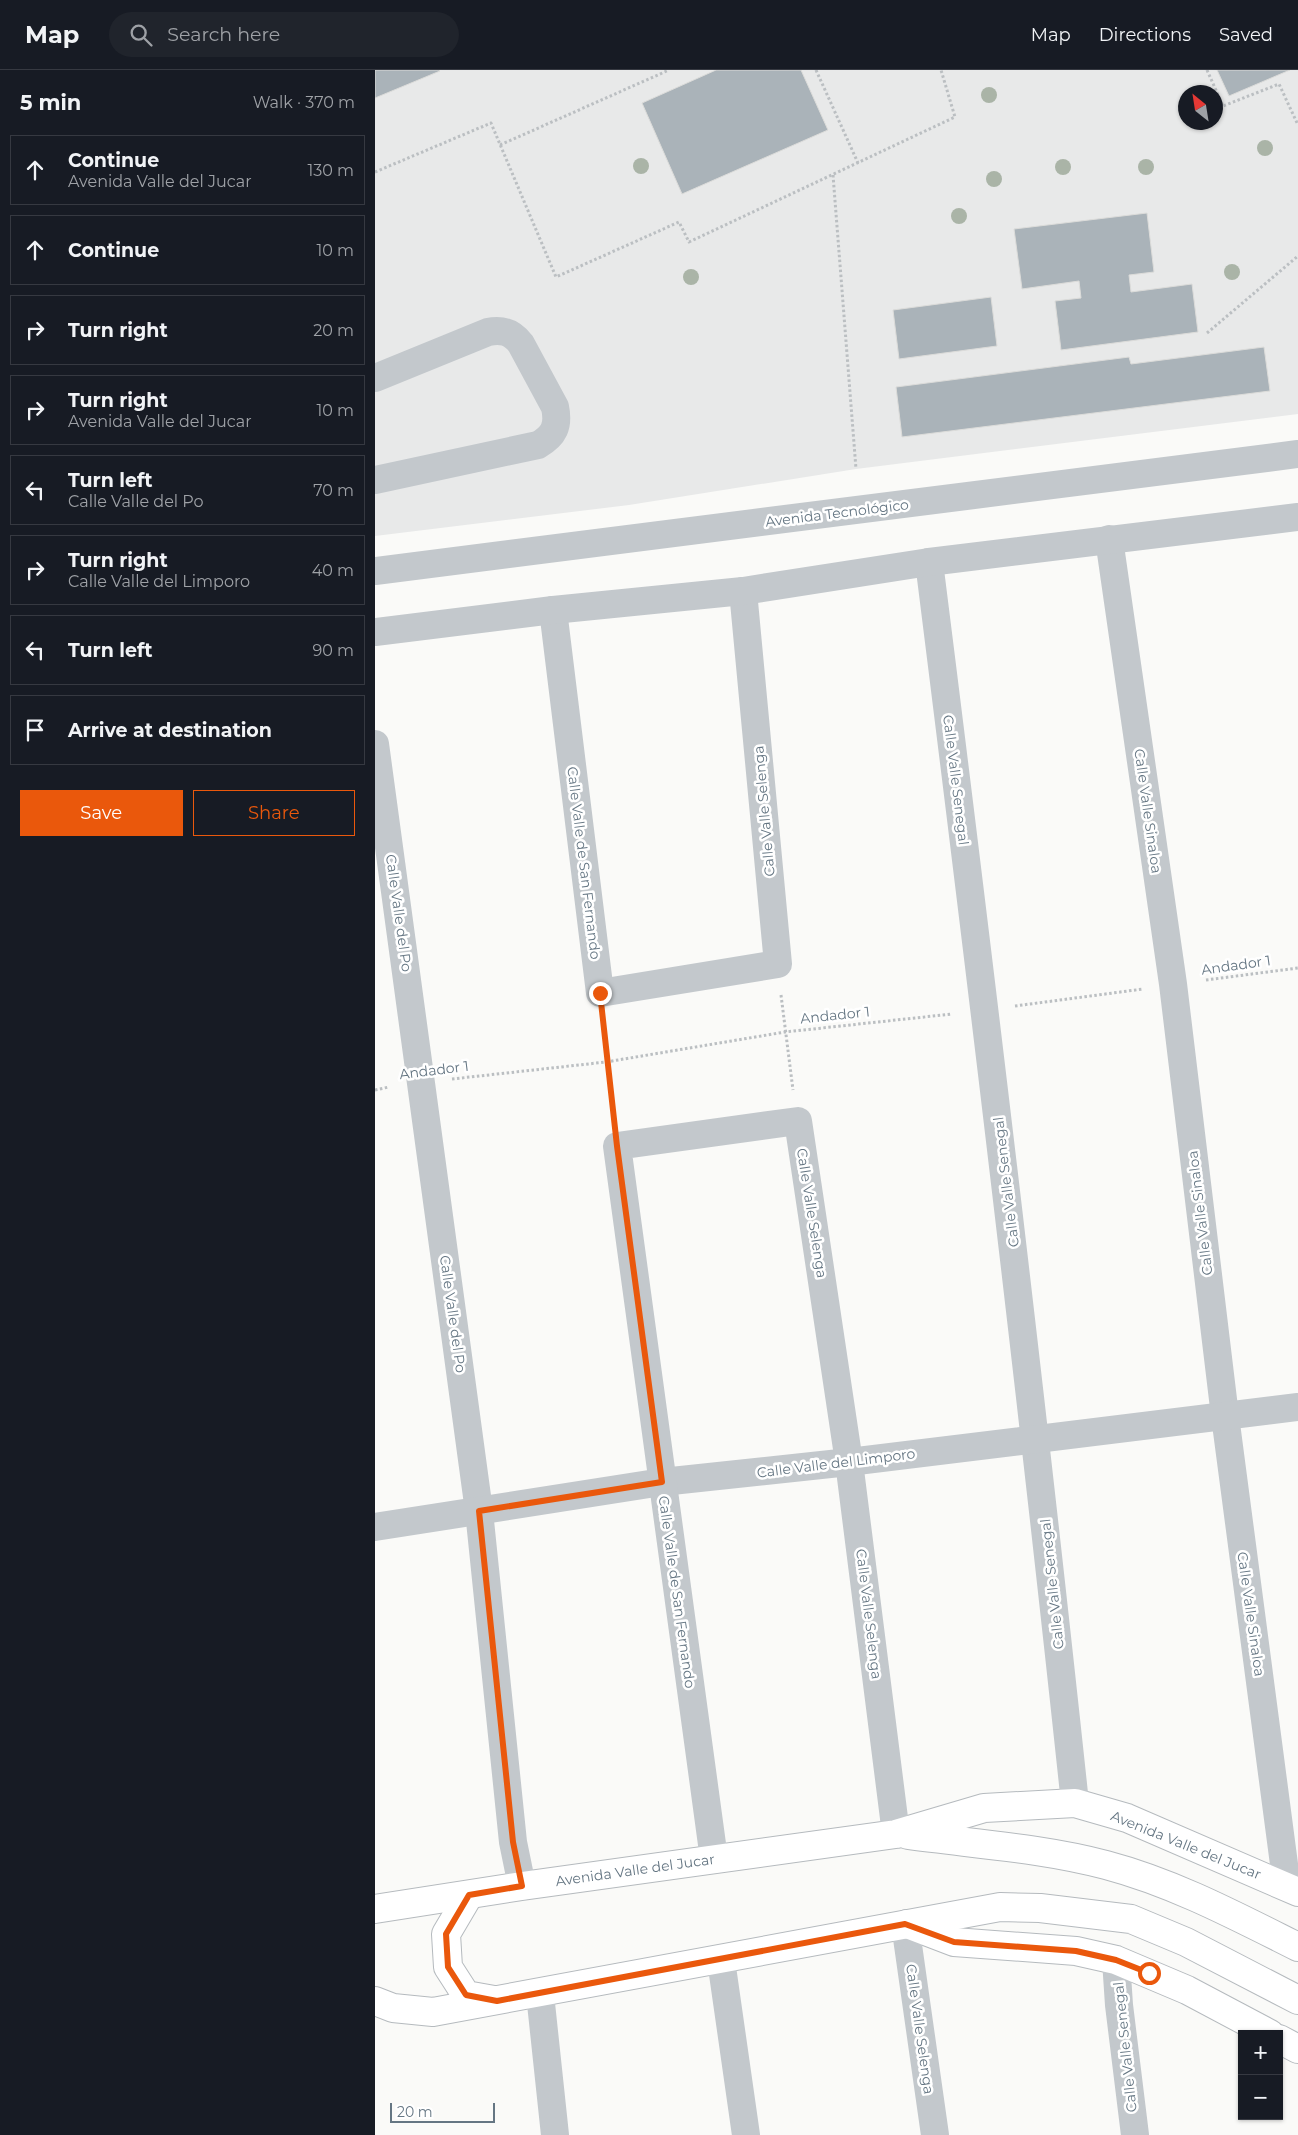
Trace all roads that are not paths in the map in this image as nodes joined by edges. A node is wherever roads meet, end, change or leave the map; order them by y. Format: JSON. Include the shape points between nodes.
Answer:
{"nodes":[{"id":1,"x":375,"y":378,"type":"edge"},
{"id":2,"x":1298,"y":454,"type":"edge"},
{"id":3,"x":375,"y":480,"type":"edge"},
{"id":4,"x":1298,"y":517,"type":"edge"},
{"id":5,"x":1109,"y":539,"type":"junction"},
{"id":6,"x":929,"y":562,"type":"junction"},
{"id":7,"x":375,"y":571,"type":"edge"},
{"id":8,"x":743,"y":591,"type":"junction"},
{"id":9,"x":553,"y":610,"type":"junction"},
{"id":10,"x":375,"y":632,"type":"edge"},
{"id":11,"x":375,"y":744,"type":"edge"},
{"id":12,"x":600,"y":993,"type":"joint"},
{"id":13,"x":798,"y":1121,"type":"joint"},
{"id":14,"x":1298,"y":1407,"type":"edge"},
{"id":15,"x":1225,"y":1416,"type":"junction"},
{"id":16,"x":1036,"y":1438,"type":"junction"},
{"id":17,"x":849,"y":1462,"type":"junction"},
{"id":18,"x":662,"y":1482,"type":"junction"},
{"id":19,"x":479,"y":1511,"type":"junction"},
{"id":20,"x":375,"y":1527,"type":"edge"},
{"id":21,"x":1075,"y":1803,"type":"junction"},
{"id":22,"x":896,"y":1834,"type":"junction"},
{"id":23,"x":714,"y":1859,"type":"junction"},
{"id":24,"x":522,"y":1886,"type":"junction"},
{"id":25,"x":1292,"y":1890,"type":"edge"},
{"id":26,"x":469,"y":1895,"type":"junction"},
{"id":27,"x":375,"y":1910,"type":"edge"},
{"id":28,"x":905,"y":1924,"type":"junction"},
{"id":29,"x":1298,"y":1947,"type":"edge"},
{"id":30,"x":721,"y":1960,"type":"junction"},
{"id":31,"x":1116,"y":1960,"type":"junction"},
{"id":32,"x":540,"y":1994,"type":"junction"},
{"id":33,"x":1298,"y":2000,"type":"edge"},
{"id":34,"x":497,"y":2001,"type":"junction"},
{"id":35,"x":375,"y":2002,"type":"edge"},
{"id":36,"x":1262,"y":2030,"type":"edge"},
{"id":37,"x":1283,"y":2041,"type":"edge"},
{"id":38,"x":1298,"y":2048,"type":"edge"},
{"id":39,"x":555,"y":2135,"type":"edge"},
{"id":40,"x":746,"y":2135,"type":"edge"},
{"id":41,"x":935,"y":2135,"type":"edge"},
{"id":42,"x":1135,"y":2135,"type":"edge"}],
"edges":[{"from":1,"to":3,"type":"street","via":[[488,332],[506,332],[521,344],[555,407],[557,419],[555,430],[538,446]]},
{"from":2,"to":7,"type":"street","name":"Avenida Tecnológico"},
{"from":4,"to":5,"type":"street"},
{"from":5,"to":6,"type":"street"},
{"from":5,"to":15,"type":"street","name":"Calle Valle Sinaloa","via":[[1173,984]]},
{"from":6,"to":8,"type":"street"},
{"from":6,"to":16,"type":"street","name":"Calle Valle Senegal"},
{"from":8,"to":9,"type":"street"},
{"from":8,"to":12,"type":"street","name":"Calle Valle Selenga","via":[[778,964]]},
{"from":9,"to":10,"type":"street"},
{"from":9,"to":12,"type":"street","name":"Calle Valle de San Fernando"},
{"from":11,"to":19,"type":"street","name":"Calle Valle del Po"},
{"from":13,"to":17,"type":"street","name":"Calle Valle Selenga"},
{"from":13,"to":18,"type":"street","name":"Calle Valle de San Fernando","via":[[617,1146]]},
{"from":14,"to":15,"type":"street","name":"Calle Valle del Limporo"},
{"from":15,"to":16,"type":"street","name":"Calle Valle del Limporo"},
{"from":15,"to":25,"type":"street","name":"Calle Valle Sinaloa"},
{"from":16,"to":17,"type":"street","name":"Calle Valle del Limporo"},
{"from":16,"to":21,"type":"street","name":"Calle Valle Senegal"},
{"from":17,"to":18,"type":"street","name":"Calle Valle del Limporo"},
{"from":17,"to":22,"type":"street","name":"Calle Valle Selenga"},
{"from":18,"to":19,"type":"street","name":"Calle Valle del Limporo"},
{"from":18,"to":23,"type":"street","name":"Calle Valle de San Fernando"},
{"from":19,"to":20,"type":"street","name":"Calle Valle del Limporo"},
{"from":19,"to":24,"type":"street","name":"Calle Valle del Po","via":[[513,1842]]},
{"from":21,"to":22,"type":"main road","name":"Avenida Valle del Jucar","via":[[984,1808]]},
{"from":21,"to":25,"type":"main road","name":"Avenida Valle del Jucar","via":[[1127,1818]]},
{"from":22,"to":23,"type":"main road","name":"Avenida Valle del Jucar"},
{"from":22,"to":29,"type":"main road","name":"Avenida Valle del Jucar","via":[[1059,1854],[1107,1866],[1165,1884]]},
{"from":23,"to":24,"type":"main road","name":"Avenida Valle del Jucar"},
{"from":24,"to":26,"type":"main road","name":"Avenida Valle del Jucar"},
{"from":26,"to":27,"type":"main road","name":"Avenida Valle del Jucar"},
{"from":26,"to":34,"type":"main road","via":[[446,1934],[448,1967],[466,1995]]},
{"from":28,"to":30,"type":"main road"},
{"from":28,"to":31,"type":"main road","via":[[954,1942],[1076,1951]]},
{"from":28,"to":33,"type":"main road","via":[[1000,1907],[1040,1908],[1131,1919],[1186,1942]]},
{"from":28,"to":41,"type":"street","name":"Calle Valle Selenga"},
{"from":30,"to":32,"type":"main road"},
{"from":30,"to":40,"type":"street"},
{"from":31,"to":36,"type":"main road","via":[[1187,1990]]},
{"from":31,"to":42,"type":"street","name":"Calle Valle Senegal"},
{"from":32,"to":34,"type":"main road"},
{"from":32,"to":39,"type":"street"},
{"from":34,"to":35,"type":"main road","via":[[433,2012],[393,2008]]},
{"from":37,"to":38,"type":"main road"}]}
